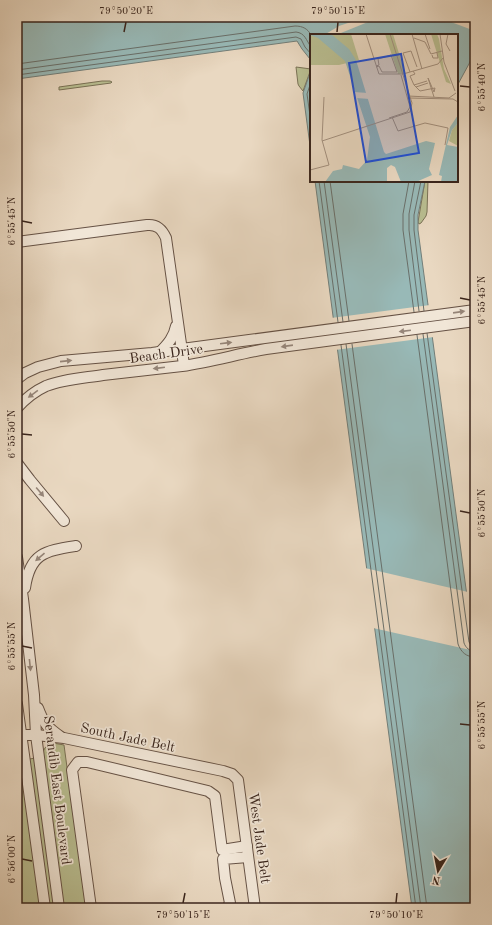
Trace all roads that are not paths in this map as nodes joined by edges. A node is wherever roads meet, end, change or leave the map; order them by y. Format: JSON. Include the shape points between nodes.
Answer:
{"nodes":[{"id":1,"x":17,"y":242,"type":"edge"},
{"id":2,"x":475,"y":310,"type":"edge"},
{"id":3,"x":177,"y":318,"type":"junction"},
{"id":4,"x":475,"y":321,"type":"edge"},
{"id":5,"x":181,"y":349,"type":"junction"},
{"id":6,"x":160,"y":352,"type":"junction"},
{"id":7,"x":184,"y":365,"type":"junction"},
{"id":8,"x":17,"y":379,"type":"edge"},
{"id":9,"x":17,"y":408,"type":"edge"},
{"id":10,"x":17,"y":463,"type":"edge"},
{"id":11,"x":64,"y":521,"type":"dead end"},
{"id":12,"x":76,"y":546,"type":"dead end"},
{"id":13,"x":17,"y":556,"type":"edge"},
{"id":14,"x":23,"y":599,"type":"junction"},
{"id":15,"x":34,"y":695,"type":"junction"},
{"id":16,"x":17,"y":704,"type":"edge"},
{"id":17,"x":19,"y":735,"type":"edge"},
{"id":18,"x":36,"y":735,"type":"junction"},
{"id":19,"x":64,"y":738,"type":"junction"},
{"id":20,"x":232,"y":774,"type":"joint"},
{"id":21,"x":247,"y":846,"type":"junction"},
{"id":22,"x":248,"y":856,"type":"junction"},
{"id":23,"x":45,"y":908,"type":"edge"},
{"id":24,"x":59,"y":908,"type":"edge"},
{"id":25,"x":91,"y":908,"type":"edge"},
{"id":26,"x":227,"y":908,"type":"edge"},
{"id":27,"x":255,"y":908,"type":"edge"}],
"edges":[{"from":1,"to":3,"type":"street","via":[[147,225],[156,226],[166,238]]},
{"from":5,"to":2,"type":"street","name":"Beach Drive","one_way":true},
{"from":3,"to":5,"type":"street"},
{"from":3,"to":6,"type":"street","via":[[172,338]]},
{"from":4,"to":7,"type":"street","name":"Beach Drive","one_way":true,"via":[[260,350]]},
{"from":5,"to":6,"type":"street","name":"Beach Drive"},
{"from":5,"to":7,"type":"street"},
{"from":8,"to":6,"type":"street","name":"Beach Drive","one_way":true,"via":[[38,367],[60,361]]},
{"from":7,"to":9,"type":"street","name":"Beach Drive","one_way":true,"via":[[61,381],[37,391]]},
{"from":10,"to":11,"type":"street","one_way":true},
{"from":12,"to":14,"type":"street","one_way":true,"via":[[55,549],[37,558],[27,575]]},
{"from":13,"to":14,"type":"street","name":"Serandib East Boulevard"},
{"from":14,"to":15,"type":"street","name":"Serandib East Boulevard","one_way":true},
{"from":15,"to":18,"type":"street","name":"Serandib East Boulevard"},
{"from":15,"to":19,"type":"street","via":[[42,720],[49,729]]},
{"from":16,"to":17,"type":"street","name":"Serandib East Boulevard"},
{"from":17,"to":18,"type":"street","name":"South Jade Belt"},
{"from":17,"to":23,"type":"street","name":"Serandib East Boulevard"},
{"from":18,"to":19,"type":"street","name":"South Jade Belt"},
{"from":18,"to":24,"type":"street","name":"Serandib East Boulevard"},
{"from":19,"to":20,"type":"street","name":"South Jade Belt"},
{"from":20,"to":21,"type":"street","name":"West Jade Belt","via":[[238,780]]},
{"from":21,"to":22,"type":"street","name":"West Jade Belt"},
{"from":21,"to":25,"type":"street","via":[[222,850],[215,796],[208,790],[78,762],[72,770]]},
{"from":22,"to":26,"type":"street","via":[[223,859],[230,903]]},
{"from":22,"to":27,"type":"street","name":"West Jade Belt"}]}
